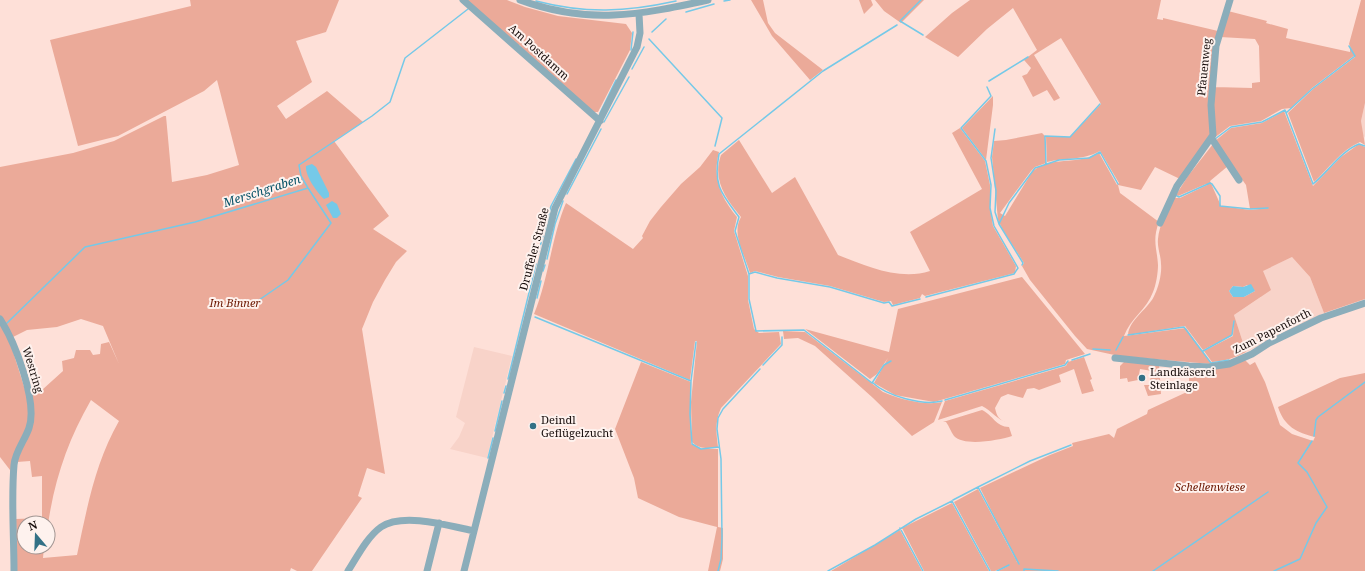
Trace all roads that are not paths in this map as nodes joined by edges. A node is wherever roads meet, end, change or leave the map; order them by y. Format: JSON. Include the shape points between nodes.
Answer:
{"nodes":[{"id":1,"x":463,"y":0,"type":"edge"},
{"id":2,"x":520,"y":0,"type":"edge"},
{"id":3,"x":708,"y":0,"type":"edge"},
{"id":4,"x":1230,"y":0,"type":"edge"},
{"id":5,"x":638,"y":14,"type":"junction"},
{"id":6,"x":600,"y":121,"type":"junction"},
{"id":7,"x":1212,"y":139,"type":"junction"},
{"id":8,"x":1239,"y":180,"type":"dead end"},
{"id":9,"x":1160,"y":223,"type":"dead end"},
{"id":10,"x":1365,"y":303,"type":"edge"},
{"id":11,"x":0,"y":319,"type":"edge"},
{"id":12,"x":1115,"y":358,"type":"dead end"},
{"id":13,"x":439,"y":524,"type":"junction"},
{"id":14,"x":474,"y":531,"type":"junction"},
{"id":15,"x":14,"y":571,"type":"edge"},
{"id":16,"x":348,"y":571,"type":"edge"},
{"id":17,"x":427,"y":571,"type":"edge"},
{"id":18,"x":464,"y":571,"type":"edge"}],
"edges":[{"from":1,"to":6,"type":"street","name":"Am Postdamm"},
{"from":2,"to":5,"type":"street","via":[[577,15]]},
{"from":3,"to":5,"type":"street"},
{"from":4,"to":7,"type":"street","name":"Pfauenweg","via":[[1216,46],[1211,105]]},
{"from":5,"to":6,"type":"street","name":"Druffeler Straße","via":[[640,33],[637,48]]},
{"from":6,"to":14,"type":"street","name":"Druffeler Straße","via":[[555,208]]},
{"from":7,"to":8,"type":"street"},
{"from":7,"to":9,"type":"street","via":[[1177,186]]},
{"from":10,"to":12,"type":"street","name":"Zum Papenforth","via":[[1325,316],[1229,364],[1189,366]]},
{"from":11,"to":15,"type":"street","name":"Westring","via":[[13,342],[30,398],[31,412],[29,428],[14,463]]},
{"from":13,"to":14,"type":"street"},
{"from":13,"to":16,"type":"street","via":[[396,520],[386,524],[372,536]]},
{"from":13,"to":17,"type":"street"},
{"from":14,"to":18,"type":"street","name":"Druffeler Straße"}]}
